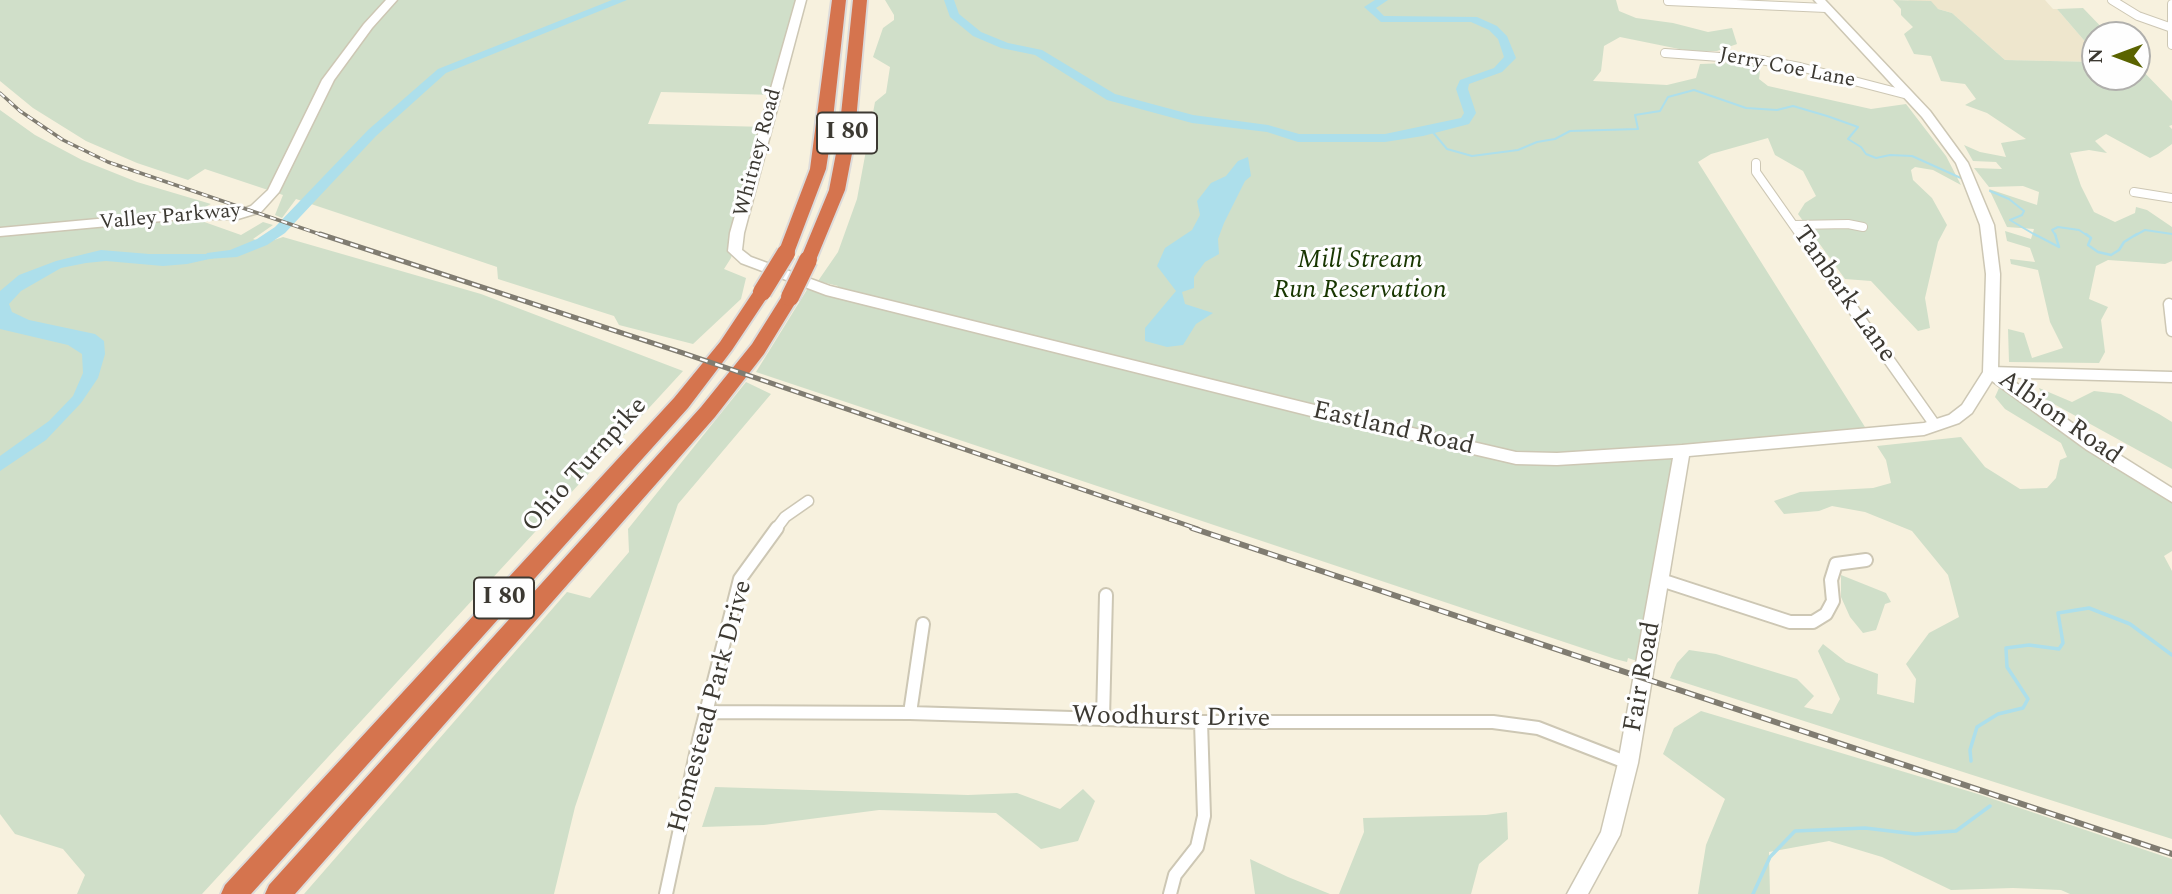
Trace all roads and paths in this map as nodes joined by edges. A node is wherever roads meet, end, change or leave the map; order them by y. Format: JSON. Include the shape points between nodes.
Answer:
{"nodes":[{"id":1,"x":392,"y":0,"type":"edge"},
{"id":2,"x":801,"y":0,"type":"edge"},
{"id":3,"x":839,"y":0,"type":"edge"},
{"id":4,"x":860,"y":0,"type":"edge"},
{"id":5,"x":2112,"y":0,"type":"edge"},
{"id":6,"x":1668,"y":1,"type":"edge"},
{"id":7,"x":1823,"y":4,"type":"edge"},
{"id":8,"x":2172,"y":4,"type":"edge"},
{"id":9,"x":2171,"y":28,"type":"edge"},
{"id":10,"x":2172,"y":45,"type":"edge"},
{"id":11,"x":1665,"y":53,"type":"dead end"},
{"id":12,"x":1908,"y":95,"type":"junction"},
{"id":13,"x":1756,"y":163,"type":"dead end"},
{"id":14,"x":2134,"y":192,"type":"dead end"},
{"id":15,"x":2172,"y":198,"type":"edge"},
{"id":16,"x":1795,"y":225,"type":"junction"},
{"id":17,"x":1863,"y":227,"type":"dead end"},
{"id":18,"x":0,"y":232,"type":"edge"},
{"id":19,"x":788,"y":287,"type":"junction"},
{"id":20,"x":2169,"y":304,"type":"dead end"},
{"id":21,"x":2172,"y":331,"type":"edge"},
{"id":22,"x":1990,"y":372,"type":"junction"},
{"id":23,"x":2172,"y":377,"type":"edge"},
{"id":24,"x":1935,"y":425,"type":"junction"},
{"id":25,"x":1682,"y":451,"type":"junction"},
{"id":26,"x":2172,"y":496,"type":"edge"},
{"id":27,"x":808,"y":501,"type":"dead end"},
{"id":28,"x":1866,"y":560,"type":"dead end"},
{"id":29,"x":1661,"y":580,"type":"junction"},
{"id":30,"x":1105,"y":595,"type":"dead end"},
{"id":31,"x":923,"y":624,"type":"dead end"},
{"id":32,"x":707,"y":712,"type":"junction"},
{"id":33,"x":910,"y":713,"type":"junction"},
{"id":34,"x":1102,"y":719,"type":"junction"},
{"id":35,"x":1201,"y":722,"type":"junction"},
{"id":36,"x":1628,"y":763,"type":"junction"},
{"id":37,"x":234,"y":894,"type":"edge"},
{"id":38,"x":278,"y":894,"type":"edge"},
{"id":39,"x":666,"y":894,"type":"edge"},
{"id":40,"x":1170,"y":894,"type":"edge"},
{"id":41,"x":1577,"y":894,"type":"edge"}],
"edges":[{"from":1,"to":18,"type":"street","name":"Valley Parkway","via":[[328,80],[273,192],[257,209],[238,215],[184,215]]},
{"from":2,"to":19,"type":"street","name":"Whitney Road","via":[[735,251]]},
{"from":3,"to":37,"type":"highway","name":"Ohio Turnpike","number":"I 80","bridge":true,"via":[[818,169],[786,253],[726,346],[681,403]]},
{"from":4,"to":19,"type":"highway","number":"I 80","bridge":true,"via":[[837,190],[808,260]]},
{"from":5,"to":9,"type":"street"},
{"from":6,"to":7,"type":"street"},
{"from":7,"to":12,"type":"street","name":"Albion Road"},
{"from":8,"to":9,"type":"street"},
{"from":9,"to":10,"type":"street"},
{"from":11,"to":12,"type":"street","name":"Jerry Coe Lane","via":[[1761,60]]},
{"from":12,"to":22,"type":"street","name":"Albion Road","via":[[1951,145],[1987,225],[1993,274]]},
{"from":13,"to":16,"type":"street","name":"Tanbark Lane","via":[[1756,173]]},
{"from":14,"to":15,"type":"street"},
{"from":16,"to":17,"type":"street"},
{"from":16,"to":24,"type":"street","name":"Tanbark Lane"},
{"from":19,"to":25,"type":"street","name":"Eastland Road","via":[[826,290],[1499,455],[1557,459]]},
{"from":19,"to":38,"type":"highway","number":"I 80","via":[[758,349],[708,412]]},
{"from":20,"to":21,"type":"street"},
{"from":22,"to":23,"type":"street"},
{"from":22,"to":24,"type":"street","name":"Eastland Road","via":[[1967,409]]},
{"from":22,"to":26,"type":"street","name":"Albion Road"},
{"from":24,"to":25,"type":"street","name":"Eastland Road"},
{"from":25,"to":29,"type":"street","name":"Fair Road"},
{"from":27,"to":32,"type":"street","name":"Homestead Park Drive","via":[[785,517],[740,579]]},
{"from":28,"to":29,"type":"street","via":[[1836,565],[1831,580],[1833,601],[1826,614],[1813,622],[1790,622]]},
{"from":29,"to":36,"type":"street","name":"Fair Road"},
{"from":30,"to":34,"type":"street"},
{"from":31,"to":33,"type":"street"},
{"from":32,"to":33,"type":"street","name":"Woodhurst Drive"},
{"from":32,"to":39,"type":"street","name":"Homestead Park Drive"},
{"from":33,"to":34,"type":"street","name":"Woodhurst Drive"},
{"from":34,"to":35,"type":"street","name":"Woodhurst Drive"},
{"from":35,"to":36,"type":"street","name":"Woodhurst Drive","via":[[1493,722],[1538,728]]},
{"from":35,"to":40,"type":"street","via":[[1204,816],[1197,847],[1175,875]]},
{"from":36,"to":41,"type":"street","name":"Fair Road","via":[[1610,835]]}]}
